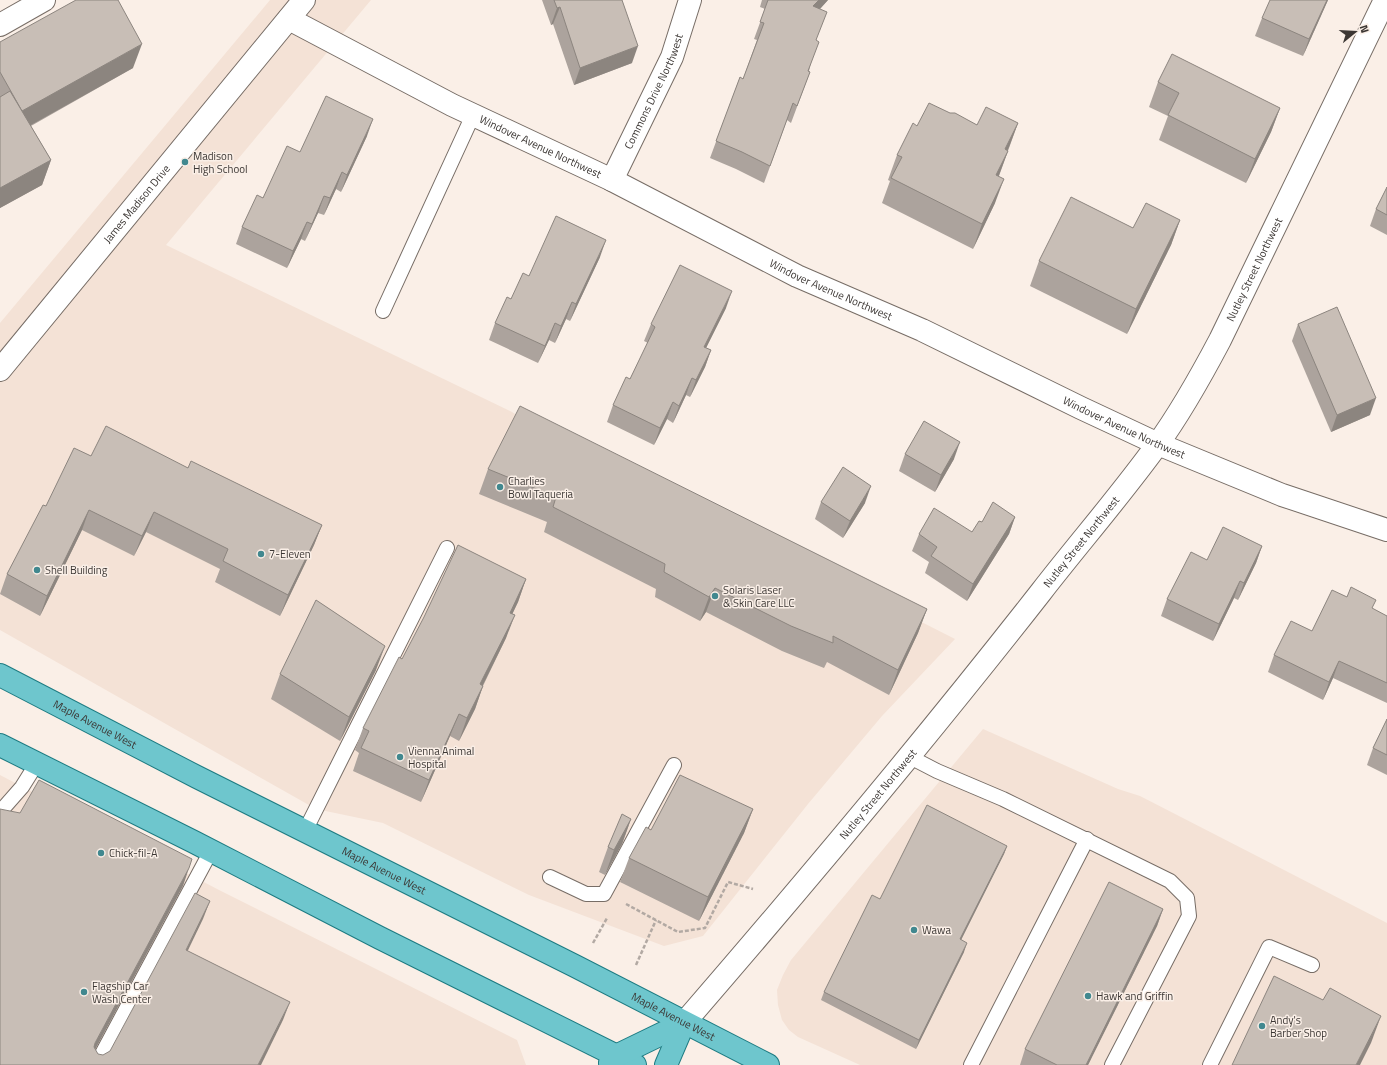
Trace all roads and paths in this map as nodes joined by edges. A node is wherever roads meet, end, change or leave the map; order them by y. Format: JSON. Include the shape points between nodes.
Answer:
{"nodes":[{"id":1,"x":44,"y":0,"type":"edge"},
{"id":2,"x":304,"y":0,"type":"edge"},
{"id":3,"x":690,"y":0,"type":"edge"},
{"id":4,"x":1385,"y":0,"type":"edge"},
{"id":5,"x":288,"y":19,"type":"junction"},
{"id":6,"x":0,"y":25,"type":"edge"},
{"id":7,"x":473,"y":115,"type":"junction"},
{"id":8,"x":612,"y":180,"type":"junction"},
{"id":9,"x":383,"y":311,"type":"dead end"},
{"id":10,"x":0,"y":370,"type":"edge"},
{"id":11,"x":1158,"y":444,"type":"junction"},
{"id":12,"x":1387,"y":530,"type":"edge"},
{"id":13,"x":447,"y":548,"type":"dead end"},
{"id":14,"x":0,"y":675,"type":"edge"},
{"id":15,"x":0,"y":745,"type":"edge"},
{"id":16,"x":910,"y":757,"type":"junction"},
{"id":17,"x":37,"y":763,"type":"junction"},
{"id":18,"x":674,"y":765,"type":"dead end"},
{"id":19,"x":0,"y":812,"type":"edge"},
{"id":20,"x":305,"y":831,"type":"junction"},
{"id":21,"x":1086,"y":840,"type":"junction"},
{"id":22,"x":211,"y":851,"type":"junction"},
{"id":23,"x":550,"y":877,"type":"dead end"},
{"id":24,"x":753,"y":889,"type":"dead end"},
{"id":25,"x":619,"y":907,"type":"dead end"},
{"id":26,"x":608,"y":916,"type":"dead end"},
{"id":27,"x":656,"y":920,"type":"junction"},
{"id":28,"x":590,"y":948,"type":"dead end"},
{"id":29,"x":1312,"y":965,"type":"dead end"},
{"id":30,"x":635,"y":968,"type":"dead end"},
{"id":31,"x":684,"y":1023,"type":"junction"},
{"id":32,"x":620,"y":1062,"type":"edge"},
{"id":33,"x":96,"y":1065,"type":"edge"},
{"id":34,"x":666,"y":1065,"type":"edge"},
{"id":35,"x":768,"y":1065,"type":"edge"},
{"id":36,"x":971,"y":1065,"type":"edge"},
{"id":37,"x":1112,"y":1065,"type":"edge"},
{"id":38,"x":1210,"y":1065,"type":"edge"}],
"edges":[{"from":1,"to":6,"type":"street"},
{"from":2,"to":5,"type":"street","name":"James Madison Drive"},
{"from":3,"to":8,"type":"street","name":"Commons Drive Northwest","via":[[672,57]]},
{"from":4,"to":11,"type":"street","name":"Nutley Street Northwest","via":[[1220,340],[1191,393]]},
{"from":5,"to":7,"type":"street","name":"Windover Avenue Northwest"},
{"from":5,"to":10,"type":"street","name":"James Madison Drive"},
{"from":7,"to":8,"type":"street","name":"Windover Avenue Northwest"},
{"from":7,"to":9,"type":"lane"},
{"from":8,"to":11,"type":"street","name":"Windover Avenue Northwest","via":[[797,276],[922,330]]},
{"from":11,"to":12,"type":"street","name":"Windover Avenue Northwest","via":[[1282,495]]},
{"from":11,"to":16,"type":"street","name":"Nutley Street Northwest"},
{"from":13,"to":20,"type":"lane"},
{"from":14,"to":20,"type":"main road","name":"Maple Avenue West"},
{"from":15,"to":17,"type":"main road"},
{"from":16,"to":21,"type":"lane"},
{"from":16,"to":31,"type":"street","name":"Nutley Street Northwest"},
{"from":17,"to":19,"type":"lane","via":[[22,787]]},
{"from":17,"to":22,"type":"main road"},
{"from":18,"to":23,"type":"lane","via":[[604,894],[586,894]]},
{"from":20,"to":31,"type":"main road","name":"Maple Avenue West"},
{"from":21,"to":36,"type":"lane"},
{"from":21,"to":37,"type":"lane","via":[[1170,880],[1187,898],[1189,916]]},
{"from":22,"to":32,"type":"main road"},
{"from":22,"to":33,"type":"lane"},
{"from":24,"to":27,"type":"path","via":[[728,882],[705,928],[678,932]]},
{"from":25,"to":27,"type":"path","via":[[626,904]]},
{"from":26,"to":28,"type":"path"},
{"from":27,"to":30,"type":"path"},
{"from":29,"to":38,"type":"lane","via":[[1269,947]]},
{"from":31,"to":32,"type":"main road"},
{"from":31,"to":34,"type":"main road"},
{"from":31,"to":35,"type":"main road","name":"Maple Avenue West"}]}
